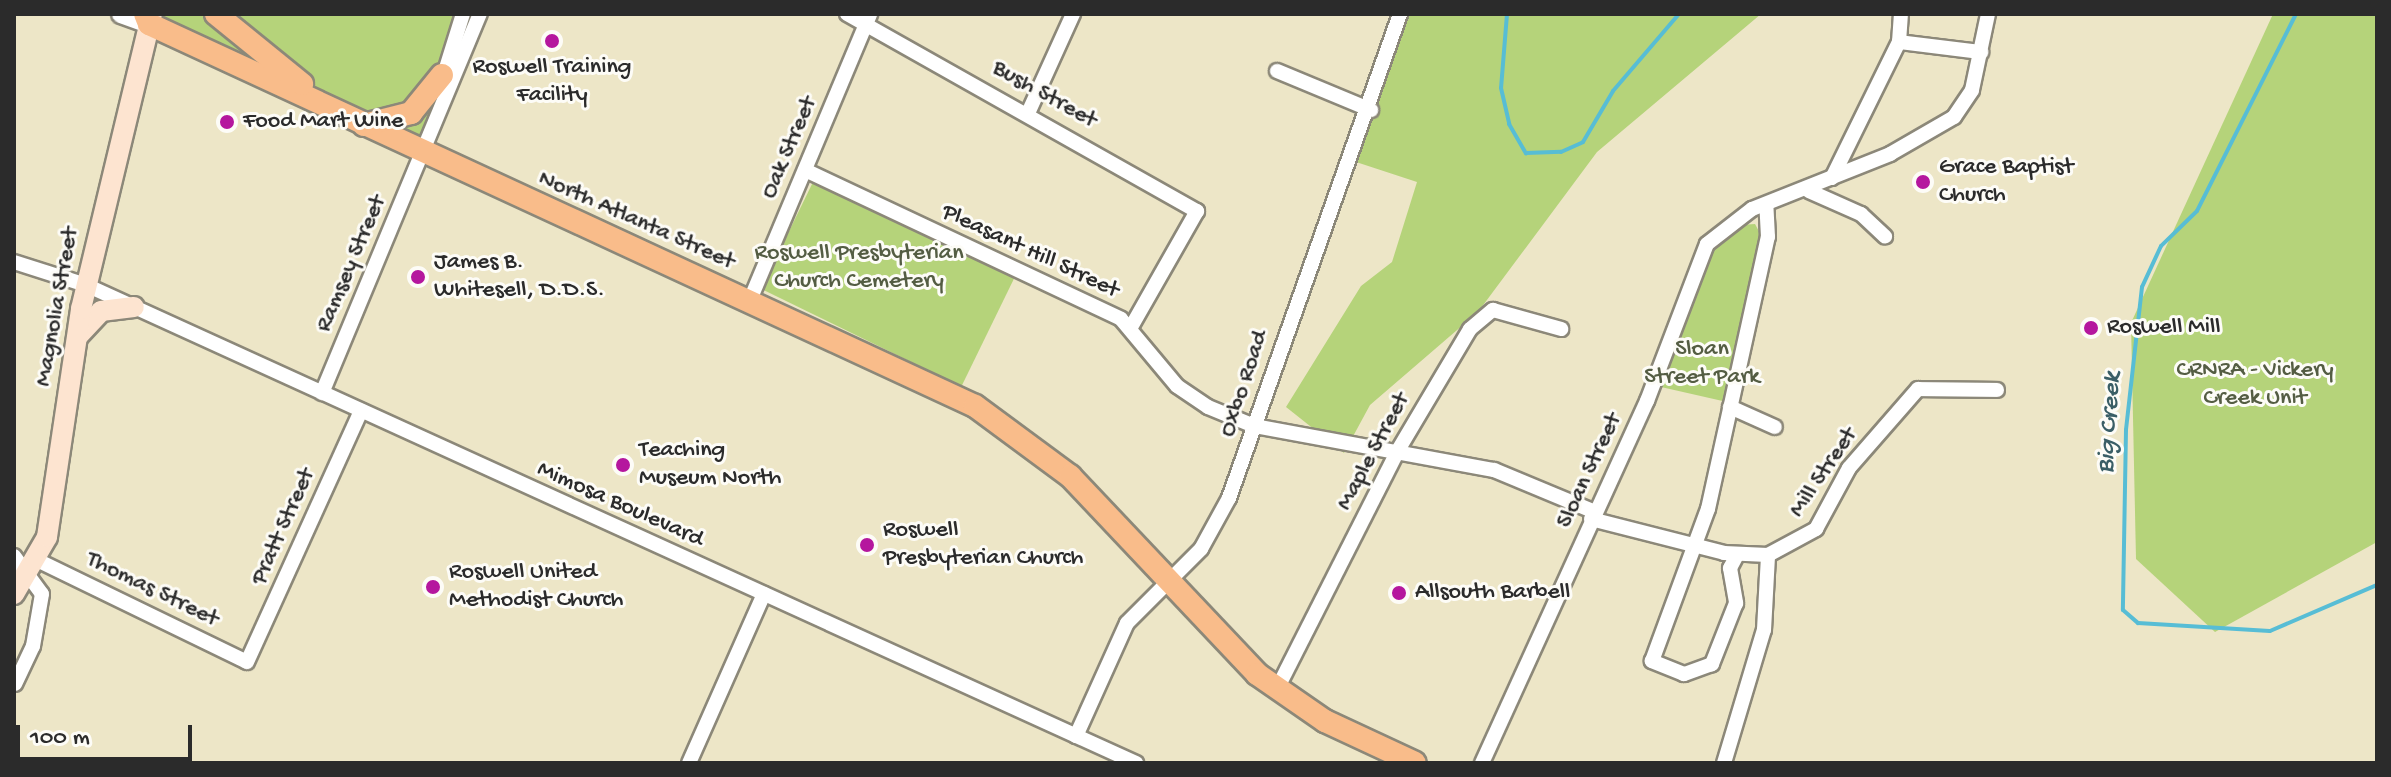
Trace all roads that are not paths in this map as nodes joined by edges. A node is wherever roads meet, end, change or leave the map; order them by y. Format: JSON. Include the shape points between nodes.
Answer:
{"nodes":[{"id":1,"x":121,"y":14,"type":"edge"},
{"id":2,"x":216,"y":14,"type":"edge"},
{"id":3,"x":463,"y":14,"type":"edge"},
{"id":4,"x":480,"y":14,"type":"edge"},
{"id":5,"x":847,"y":14,"type":"edge"},
{"id":6,"x":1073,"y":14,"type":"edge"},
{"id":7,"x":1400,"y":14,"type":"edge"},
{"id":8,"x":1901,"y":14,"type":"edge"},
{"id":9,"x":1988,"y":14,"type":"edge"},
{"id":10,"x":149,"y":17,"type":"edge"},
{"id":11,"x":868,"y":18,"type":"edge"},
{"id":12,"x":1899,"y":42,"type":"junction"},
{"id":13,"x":1981,"y":52,"type":"junction"},
{"id":14,"x":1277,"y":71,"type":"dead end"},
{"id":15,"x":442,"y":75,"type":"junction"},
{"id":16,"x":1371,"y":110,"type":"junction"},
{"id":17,"x":1029,"y":111,"type":"junction"},
{"id":18,"x":356,"y":121,"type":"junction"},
{"id":19,"x":431,"y":127,"type":"junction"},
{"id":20,"x":422,"y":152,"type":"junction"},
{"id":21,"x":805,"y":170,"type":"junction"},
{"id":22,"x":1832,"y":178,"type":"junction"},
{"id":23,"x":1809,"y":191,"type":"junction"},
{"id":24,"x":1766,"y":204,"type":"junction"},
{"id":25,"x":1885,"y":236,"type":"dead end"},
{"id":26,"x":14,"y":262,"type":"edge"},
{"id":27,"x":86,"y":285,"type":"junction"},
{"id":28,"x":750,"y":300,"type":"junction"},
{"id":29,"x":134,"y":307,"type":"junction"},
{"id":30,"x":1131,"y":327,"type":"junction"},
{"id":31,"x":1561,"y":329,"type":"dead end"},
{"id":32,"x":76,"y":340,"type":"junction"},
{"id":33,"x":1997,"y":390,"type":"dead end"},
{"id":34,"x":322,"y":393,"type":"junction"},
{"id":35,"x":1730,"y":407,"type":"junction"},
{"id":36,"x":361,"y":411,"type":"junction"},
{"id":37,"x":1254,"y":426,"type":"junction"},
{"id":38,"x":1775,"y":427,"type":"dead end"},
{"id":39,"x":1397,"y":452,"type":"junction"},
{"id":40,"x":1593,"y":516,"type":"junction"},
{"id":41,"x":1693,"y":545,"type":"junction"},
{"id":42,"x":1737,"y":555,"type":"junction"},
{"id":43,"x":1768,"y":555,"type":"junction"},
{"id":44,"x":14,"y":556,"type":"edge"},
{"id":45,"x":27,"y":569,"type":"edge"},
{"id":46,"x":1167,"y":582,"type":"junction"},
{"id":47,"x":14,"y":594,"type":"edge"},
{"id":48,"x":764,"y":594,"type":"junction"},
{"id":49,"x":247,"y":662,"type":"joint"},
{"id":50,"x":15,"y":684,"type":"edge"},
{"id":51,"x":1277,"y":689,"type":"junction"},
{"id":52,"x":1731,"y":734,"type":"junction"},
{"id":53,"x":1076,"y":736,"type":"junction"},
{"id":54,"x":689,"y":763,"type":"edge"},
{"id":55,"x":1136,"y":763,"type":"edge"},
{"id":56,"x":1415,"y":763,"type":"edge"},
{"id":57,"x":1482,"y":763,"type":"edge"},
{"id":58,"x":1716,"y":763,"type":"edge"},
{"id":59,"x":1724,"y":763,"type":"edge"}],
"edges":[{"from":1,"to":10,"type":"street"},
{"from":2,"to":18,"type":"highway"},
{"from":3,"to":15,"type":"street"},
{"from":4,"to":19,"type":"street"},
{"from":5,"to":11,"type":"street","name":"Bush Street"},
{"from":6,"to":17,"type":"street"},
{"from":7,"to":16,"type":"street","name":"Oxbo Road"},
{"from":8,"to":12,"type":"street"},
{"from":9,"to":13,"type":"street","name":"Sloan Street"},
{"from":10,"to":18,"type":"highway","name":"North Atlanta Street"},
{"from":10,"to":27,"type":"main road","name":"Magnolia Street"},
{"from":11,"to":17,"type":"street","name":"Bush Street"},
{"from":11,"to":21,"type":"street","name":"Oak Street"},
{"from":12,"to":13,"type":"street"},
{"from":12,"to":22,"type":"street","via":[[1877,73]]},
{"from":13,"to":22,"type":"street","name":"Sloan Street","via":[[1968,99],[1954,117]]},
{"from":14,"to":16,"type":"street"},
{"from":15,"to":18,"type":"highway","via":[[411,113]]},
{"from":15,"to":19,"type":"street"},
{"from":16,"to":37,"type":"street","name":"Oxbo Road"},
{"from":17,"to":30,"type":"street","name":"Bush Street","via":[[1197,211]]},
{"from":18,"to":20,"type":"highway","name":"North Atlanta Street"},
{"from":19,"to":20,"type":"street","name":"Ramsey Street"},
{"from":20,"to":28,"type":"highway","name":"North Atlanta Street"},
{"from":20,"to":34,"type":"street","name":"Ramsey Street"},
{"from":21,"to":28,"type":"street","name":"Oak Street"},
{"from":21,"to":30,"type":"street","name":"Pleasant Hill Street"},
{"from":22,"to":23,"type":"street","name":"Sloan Street"},
{"from":23,"to":24,"type":"street","name":"Sloan Street"},
{"from":23,"to":25,"type":"street","via":[[1861,214]]},
{"from":24,"to":35,"type":"street","via":[[1768,237]]},
{"from":24,"to":40,"type":"street","name":"Sloan Street","via":[[1725,224],[1700,256],[1664,360]]},
{"from":26,"to":27,"type":"street","name":"Mimosa Boulevard"},
{"from":27,"to":29,"type":"street","name":"Mimosa Boulevard"},
{"from":27,"to":32,"type":"main road","name":"Magnolia Street"},
{"from":28,"to":46,"type":"highway","name":"North Atlanta Street","via":[[996,419],[1070,476]]},
{"from":29,"to":32,"type":"main road","via":[[101,311]]},
{"from":29,"to":34,"type":"street","name":"Mimosa Boulevard"},
{"from":30,"to":37,"type":"street","name":"Pleasant Hill Street","via":[[1177,386]]},
{"from":31,"to":39,"type":"street","name":"Maple Street","via":[[1486,313],[1462,339]]},
{"from":32,"to":45,"type":"main road","name":"Magnolia Street","via":[[53,512]]},
{"from":33,"to":43,"type":"street","name":"Mill Street","via":[[1918,389],[1849,468],[1816,529]]},
{"from":34,"to":36,"type":"street","name":"Mimosa Boulevard"},
{"from":35,"to":38,"type":"street"},
{"from":35,"to":41,"type":"street"},
{"from":36,"to":48,"type":"street","name":"Mimosa Boulevard"},
{"from":36,"to":49,"type":"street","name":"Pratt Street"},
{"from":37,"to":39,"type":"street","name":"Pleasant Hill Street"},
{"from":37,"to":46,"type":"street","name":"Oxbo Road","via":[[1216,524]]},
{"from":39,"to":40,"type":"street","name":"Mill Street","via":[[1494,470]]},
{"from":39,"to":51,"type":"street","name":"Maple Street"},
{"from":40,"to":41,"type":"street","name":"Mill Street"},
{"from":40,"to":57,"type":"street","name":"Sloan Street"},
{"from":41,"to":42,"type":"street","name":"Mill Street"},
{"from":41,"to":42,"type":"street","via":[[1652,661],[1671,672],[1712,664],[1736,603],[1730,568]]},
{"from":42,"to":43,"type":"street","name":"Mill Street"},
{"from":43,"to":52,"type":"street","via":[[1764,630]]},
{"from":44,"to":45,"type":"street"},
{"from":45,"to":47,"type":"main road","name":"Magnolia Street"},
{"from":45,"to":49,"type":"street","name":"Thomas Street"},
{"from":45,"to":50,"type":"street","via":[[42,594],[33,646]]},
{"from":46,"to":51,"type":"highway","name":"North Atlanta Street"},
{"from":46,"to":53,"type":"street","name":"Oxbo Road","via":[[1127,623]]},
{"from":48,"to":53,"type":"street","name":"Mimosa Boulevard"},
{"from":48,"to":54,"type":"street"},
{"from":51,"to":56,"type":"highway","name":"North Atlanta Street"},
{"from":52,"to":58,"type":"street"},
{"from":52,"to":59,"type":"street"},
{"from":53,"to":55,"type":"street","name":"Mimosa Boulevard"}]}
